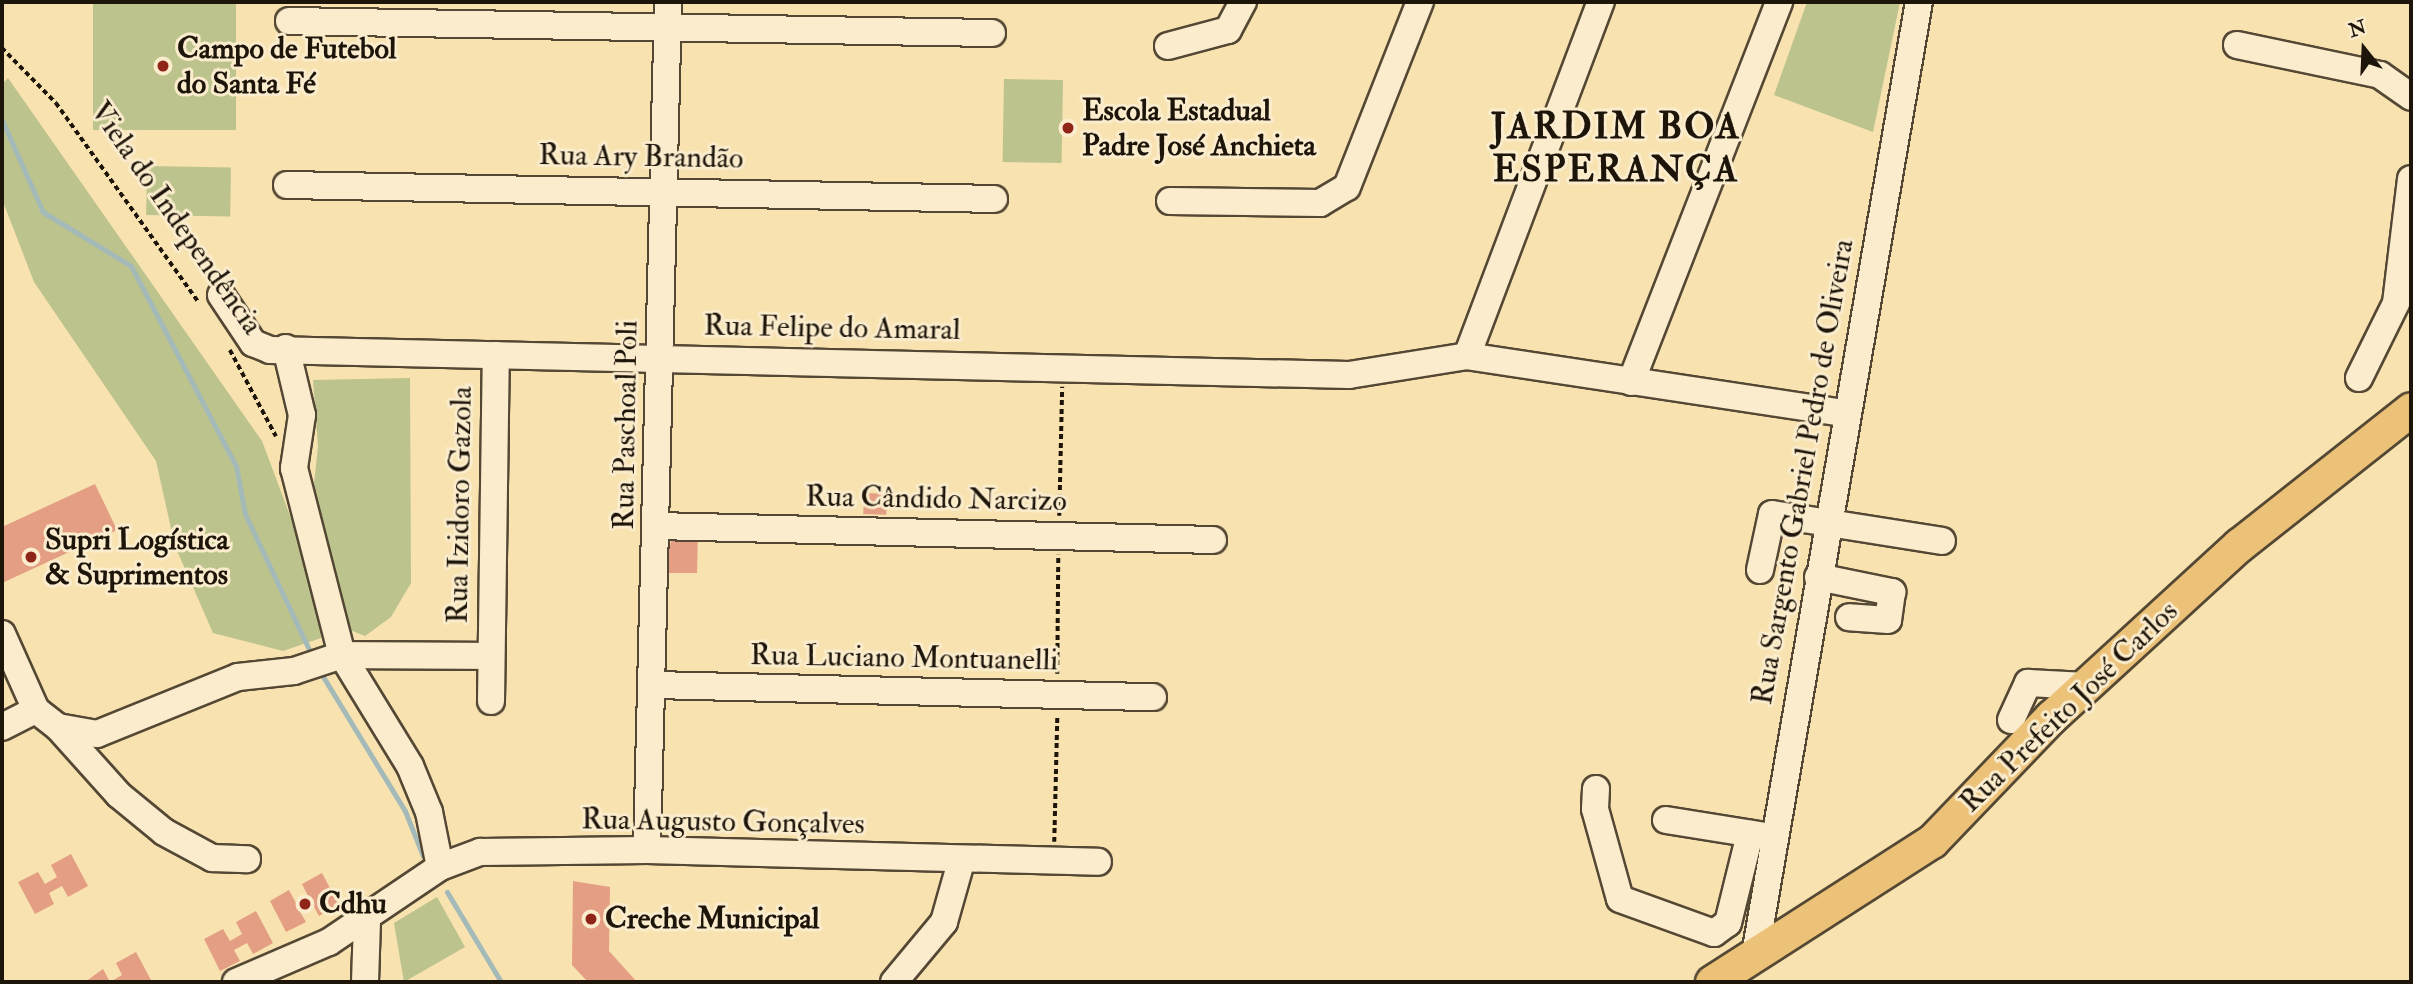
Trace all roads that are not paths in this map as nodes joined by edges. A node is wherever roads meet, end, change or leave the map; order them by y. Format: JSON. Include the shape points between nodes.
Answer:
{"nodes":[{"id":1,"x":668,"y":2,"type":"edge"},
{"id":2,"x":1243,"y":2,"type":"edge"},
{"id":3,"x":1420,"y":2,"type":"edge"},
{"id":4,"x":1601,"y":2,"type":"edge"},
{"id":5,"x":1779,"y":2,"type":"edge"},
{"id":6,"x":1919,"y":2,"type":"edge"},
{"id":7,"x":289,"y":21,"type":"dead end"},
{"id":8,"x":668,"y":28,"type":"junction"},
{"id":9,"x":992,"y":33,"type":"dead end"},
{"id":10,"x":2237,"y":45,"type":"dead end"},
{"id":11,"x":1168,"y":46,"type":"dead end"},
{"id":12,"x":2411,"y":97,"type":"edge"},
{"id":13,"x":2411,"y":179,"type":"edge"},
{"id":14,"x":287,"y":185,"type":"dead end"},
{"id":15,"x":664,"y":190,"type":"junction"},
{"id":16,"x":994,"y":199,"type":"dead end"},
{"id":17,"x":1170,"y":201,"type":"dead end"},
{"id":18,"x":212,"y":302,"type":"road end"},
{"id":19,"x":286,"y":348,"type":"junction"},
{"id":20,"x":496,"y":355,"type":"junction"},
{"id":21,"x":1467,"y":356,"type":"junction"},
{"id":22,"x":661,"y":357,"type":"junction"},
{"id":23,"x":2359,"y":378,"type":"dead end"},
{"id":24,"x":1632,"y":382,"type":"junction"},
{"id":25,"x":2411,"y":409,"type":"edge"},
{"id":26,"x":1845,"y":413,"type":"junction"},
{"id":27,"x":1828,"y":522,"type":"junction"},
{"id":28,"x":657,"y":526,"type":"junction"},
{"id":29,"x":1213,"y":540,"type":"dead end"},
{"id":30,"x":1942,"y":541,"type":"dead end"},
{"id":31,"x":1760,"y":570,"type":"dead end"},
{"id":32,"x":1818,"y":577,"type":"junction"},
{"id":33,"x":1849,"y":617,"type":"dead end"},
{"id":34,"x":2,"y":634,"type":"edge"},
{"id":35,"x":490,"y":656,"type":"junction"},
{"id":36,"x":332,"y":657,"type":"junction"},
{"id":37,"x":654,"y":685,"type":"junction"},
{"id":38,"x":2086,"y":686,"type":"junction"},
{"id":39,"x":1153,"y":697,"type":"dead end"},
{"id":40,"x":491,"y":701,"type":"dead end"},
{"id":41,"x":36,"y":710,"type":"junction"},
{"id":42,"x":2011,"y":720,"type":"dead end"},
{"id":43,"x":2,"y":727,"type":"edge"},
{"id":44,"x":58,"y":727,"type":"junction"},
{"id":45,"x":1596,"y":789,"type":"dead end"},
{"id":46,"x":1667,"y":820,"type":"dead end"},
{"id":47,"x":1762,"y":836,"type":"junction"},
{"id":48,"x":647,"y":850,"type":"junction"},
{"id":49,"x":247,"y":859,"type":"dead end"},
{"id":50,"x":961,"y":862,"type":"junction"},
{"id":51,"x":1098,"y":862,"type":"dead end"},
{"id":52,"x":440,"y":867,"type":"junction"},
{"id":53,"x":367,"y":921,"type":"junction"},
{"id":54,"x":1755,"y":955,"type":"junction"},
{"id":55,"x":236,"y":982,"type":"edge"},
{"id":56,"x":365,"y":982,"type":"edge"},
{"id":57,"x":894,"y":982,"type":"edge"},
{"id":58,"x":1712,"y":982,"type":"edge"}],
"edges":[{"from":1,"to":8,"type":"street","name":"Rua Paschoal Poli"},
{"from":2,"to":11,"type":"street","via":[[1228,30]]},
{"from":3,"to":17,"type":"street","via":[[1347,187],[1320,203]]},
{"from":4,"to":21,"type":"street"},
{"from":5,"to":24,"type":"street"},
{"from":6,"to":26,"type":"street","name":"Rua Sargento Gabriel Pedro de Oliveira"},
{"from":7,"to":8,"type":"street"},
{"from":8,"to":9,"type":"street"},
{"from":8,"to":15,"type":"street","name":"Rua Paschoal Poli"},
{"from":10,"to":12,"type":"street","via":[[2380,75]]},
{"from":13,"to":23,"type":"street","via":[[2396,303]]},
{"from":14,"to":15,"type":"street","name":"Rua Ary Brandão"},
{"from":15,"to":16,"type":"street","name":"Rua Ary Brandão"},
{"from":15,"to":22,"type":"street","name":"Rua Paschoal Poli"},
{"from":18,"to":19,"type":"street","name":"Rua Felipe do Amaral","via":[[253,343]]},
{"from":19,"to":20,"type":"street","name":"Rua Felipe do Amaral"},
{"from":19,"to":36,"type":"street","via":[[302,415],[294,468]]},
{"from":20,"to":22,"type":"street","name":"Rua Felipe do Amaral"},
{"from":20,"to":35,"type":"street","name":"Rua Izidoro Gazola"},
{"from":21,"to":22,"type":"street","name":"Rua Felipe do Amaral","via":[[1349,375]]},
{"from":21,"to":24,"type":"street","name":"Rua Felipe do Amaral"},
{"from":22,"to":28,"type":"street","name":"Rua Paschoal Poli"},
{"from":24,"to":26,"type":"street","name":"Rua Felipe do Amaral"},
{"from":25,"to":38,"type":"main road","name":"Rua Prefeito José Carlos","via":[[2239,545]]},
{"from":26,"to":27,"type":"street","name":"Rua Sargento Gabriel Pedro de Oliveira"},
{"from":27,"to":30,"type":"street"},
{"from":27,"to":31,"type":"street","via":[[1768,516]]},
{"from":27,"to":32,"type":"street","name":"Rua Sargento Gabriel Pedro de Oliveira"},
{"from":28,"to":29,"type":"street","name":"Rua Cândido Narcizo"},
{"from":28,"to":37,"type":"street","name":"Rua Paschoal Poli"},
{"from":32,"to":33,"type":"street","via":[[1892,592],[1888,620]]},
{"from":32,"to":47,"type":"street","name":"Rua Sargento Gabriel Pedro de Oliveira"},
{"from":34,"to":41,"type":"street"},
{"from":35,"to":36,"type":"street","name":"Rua Izidoro Gazola"},
{"from":35,"to":40,"type":"street","name":"Rua Izidoro Gazola"},
{"from":36,"to":44,"type":"street","via":[[294,671],[238,677],[115,732]]},
{"from":36,"to":52,"type":"street","via":[[410,766],[429,812]]},
{"from":37,"to":39,"type":"street","name":"Rua Luciano Montuanelli"},
{"from":37,"to":48,"type":"street","name":"Rua Paschoal Poli"},
{"from":38,"to":42,"type":"street","via":[[2028,683]]},
{"from":38,"to":54,"type":"main road","name":"Rua Prefeito José Carlos","via":[[1932,841]]},
{"from":41,"to":43,"type":"street"},
{"from":41,"to":44,"type":"street"},
{"from":44,"to":49,"type":"street","via":[[119,795],[164,832],[212,858]]},
{"from":45,"to":47,"type":"street","via":[[1595,809],[1620,899],[1714,933],[1728,923]]},
{"from":46,"to":47,"type":"street"},
{"from":47,"to":54,"type":"street","name":"Rua Sargento Gabriel Pedro de Oliveira"},
{"from":48,"to":50,"type":"street","name":"Rua Augusto Gonçalves"},
{"from":48,"to":52,"type":"street","name":"Rua Augusto Gonçalves","via":[[480,852]]},
{"from":50,"to":51,"type":"street","name":"Rua Augusto Gonçalves"},
{"from":50,"to":57,"type":"street","via":[[944,922]]},
{"from":52,"to":53,"type":"street","name":"Rua Augusto Gonçalves"},
{"from":53,"to":55,"type":"street","name":"Rua Augusto Gonçalves"},
{"from":53,"to":56,"type":"street"},
{"from":54,"to":58,"type":"main road","name":"Rua Prefeito José Carlos"}]}
